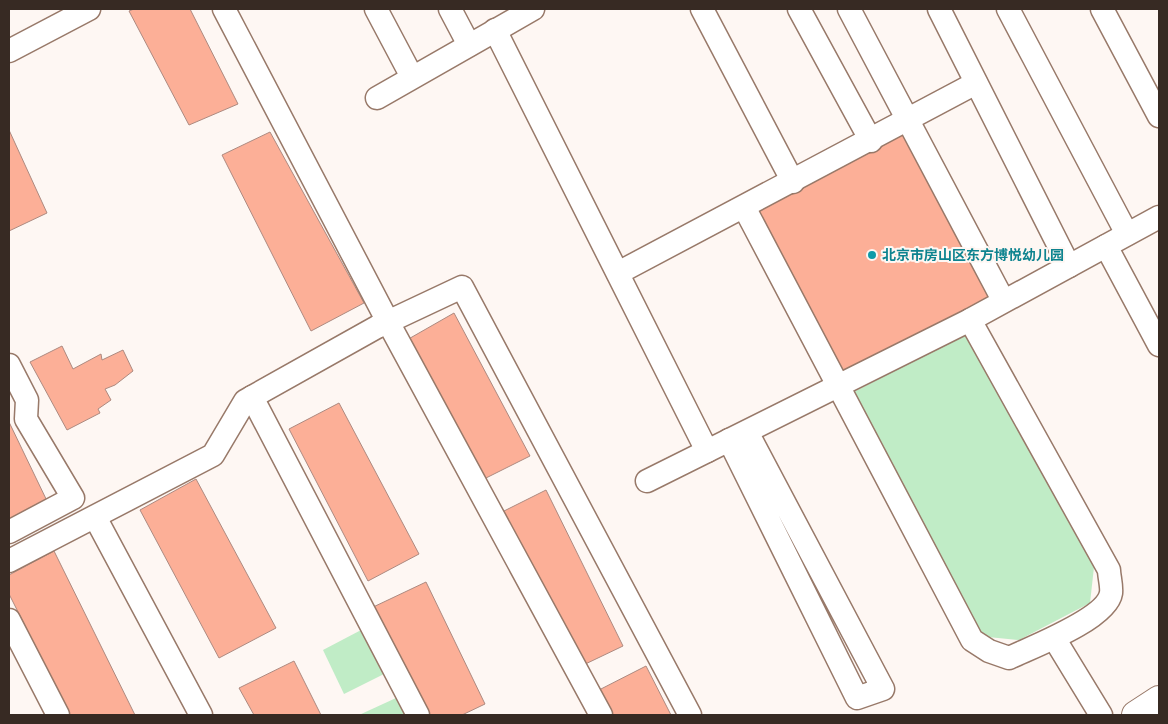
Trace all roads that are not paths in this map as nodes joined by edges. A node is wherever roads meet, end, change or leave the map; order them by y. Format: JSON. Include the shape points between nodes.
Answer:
{"nodes":[{"id":1,"x":90,"y":9,"type":"edge"},
{"id":2,"x":224,"y":9,"type":"edge"},
{"id":3,"x":376,"y":9,"type":"edge"},
{"id":4,"x":450,"y":9,"type":"edge"},
{"id":5,"x":533,"y":9,"type":"edge"},
{"id":6,"x":702,"y":9,"type":"edge"},
{"id":7,"x":799,"y":9,"type":"edge"},
{"id":8,"x":849,"y":9,"type":"edge"},
{"id":9,"x":939,"y":9,"type":"edge"},
{"id":10,"x":1102,"y":9,"type":"edge"},
{"id":11,"x":1011,"y":10,"type":"edge"},
{"id":12,"x":495,"y":30,"type":"junction"},
{"id":13,"x":470,"y":44,"type":"junction"},
{"id":14,"x":9,"y":51,"type":"edge"},
{"id":15,"x":412,"y":77,"type":"junction"},
{"id":16,"x":976,"y":83,"type":"junction"},
{"id":17,"x":377,"y":98,"type":"dead end"},
{"id":18,"x":1159,"y":116,"type":"edge"},
{"id":19,"x":908,"y":121,"type":"junction"},
{"id":20,"x":871,"y":141,"type":"junction"},
{"id":21,"x":793,"y":182,"type":"junction"},
{"id":22,"x":744,"y":207,"type":"junction"},
{"id":23,"x":1159,"y":217,"type":"edge"},
{"id":24,"x":1127,"y":234,"type":"junction"},
{"id":25,"x":1106,"y":246,"type":"junction"},
{"id":26,"x":1068,"y":266,"type":"junction"},
{"id":27,"x":618,"y":273,"type":"junction"},
{"id":28,"x":1003,"y":300,"type":"junction"},
{"id":29,"x":970,"y":320,"type":"junction"},
{"id":30,"x":388,"y":322,"type":"junction"},
{"id":31,"x":1159,"y":345,"type":"edge"},
{"id":32,"x":9,"y":365,"type":"edge"},
{"id":33,"x":838,"y":388,"type":"junction"},
{"id":34,"x":252,"y":397,"type":"junction"},
{"id":35,"x":738,"y":436,"type":"junction"},
{"id":36,"x":708,"y":451,"type":"junction"},
{"id":37,"x":647,"y":481,"type":"dead end"},
{"id":38,"x":95,"y":517,"type":"junction"},
{"id":39,"x":9,"y":532,"type":"edge"},
{"id":40,"x":9,"y":561,"type":"edge"},
{"id":41,"x":9,"y":620,"type":"edge"},
{"id":42,"x":1054,"y":638,"type":"junction"},
{"id":43,"x":1159,"y":700,"type":"edge"},
{"id":44,"x":58,"y":715,"type":"edge"},
{"id":45,"x":201,"y":715,"type":"edge"},
{"id":46,"x":418,"y":715,"type":"edge"},
{"id":47,"x":601,"y":715,"type":"edge"},
{"id":48,"x":690,"y":715,"type":"edge"},
{"id":49,"x":1101,"y":715,"type":"edge"},
{"id":50,"x":1136,"y":715,"type":"edge"}],
"edges":[{"from":1,"to":14,"type":"street"},
{"from":2,"to":30,"type":"street"},
{"from":3,"to":15,"type":"street"},
{"from":4,"to":13,"type":"street"},
{"from":5,"to":12,"type":"street"},
{"from":6,"to":21,"type":"street"},
{"from":7,"to":20,"type":"street"},
{"from":8,"to":19,"type":"street"},
{"from":9,"to":16,"type":"street"},
{"from":10,"to":18,"type":"street"},
{"from":11,"to":24,"type":"street"},
{"from":12,"to":13,"type":"street"},
{"from":12,"to":27,"type":"street"},
{"from":13,"to":15,"type":"street"},
{"from":15,"to":17,"type":"street"},
{"from":16,"to":19,"type":"street"},
{"from":16,"to":26,"type":"street"},
{"from":19,"to":20,"type":"street"},
{"from":19,"to":28,"type":"street"},
{"from":20,"to":21,"type":"street"},
{"from":21,"to":22,"type":"street"},
{"from":22,"to":27,"type":"street"},
{"from":22,"to":33,"type":"street"},
{"from":23,"to":24,"type":"street"},
{"from":24,"to":25,"type":"street"},
{"from":25,"to":26,"type":"street"},
{"from":25,"to":31,"type":"street"},
{"from":26,"to":28,"type":"street"},
{"from":27,"to":36,"type":"street"},
{"from":28,"to":29,"type":"street"},
{"from":29,"to":33,"type":"street"},
{"from":29,"to":42,"type":"street","via":[[1108,570],[1111,593],[1101,611]]},
{"from":30,"to":34,"type":"street"},
{"from":30,"to":47,"type":"street"},
{"from":30,"to":48,"type":"street","via":[[462,288]]},
{"from":32,"to":39,"type":"street","via":[[26,400],[26,419],[73,498]]},
{"from":33,"to":35,"type":"street"},
{"from":33,"to":42,"type":"street","via":[[972,640],[1009,658]]},
{"from":34,"to":38,"type":"street","via":[[245,401],[213,455]]},
{"from":34,"to":46,"type":"street"},
{"from":35,"to":35,"type":"street","via":[[884,689],[857,698]]},
{"from":35,"to":36,"type":"street"},
{"from":36,"to":37,"type":"street"},
{"from":38,"to":40,"type":"street"},
{"from":38,"to":45,"type":"street"},
{"from":41,"to":44,"type":"street"},
{"from":42,"to":49,"type":"street"},
{"from":43,"to":50,"type":"main road"}]}
